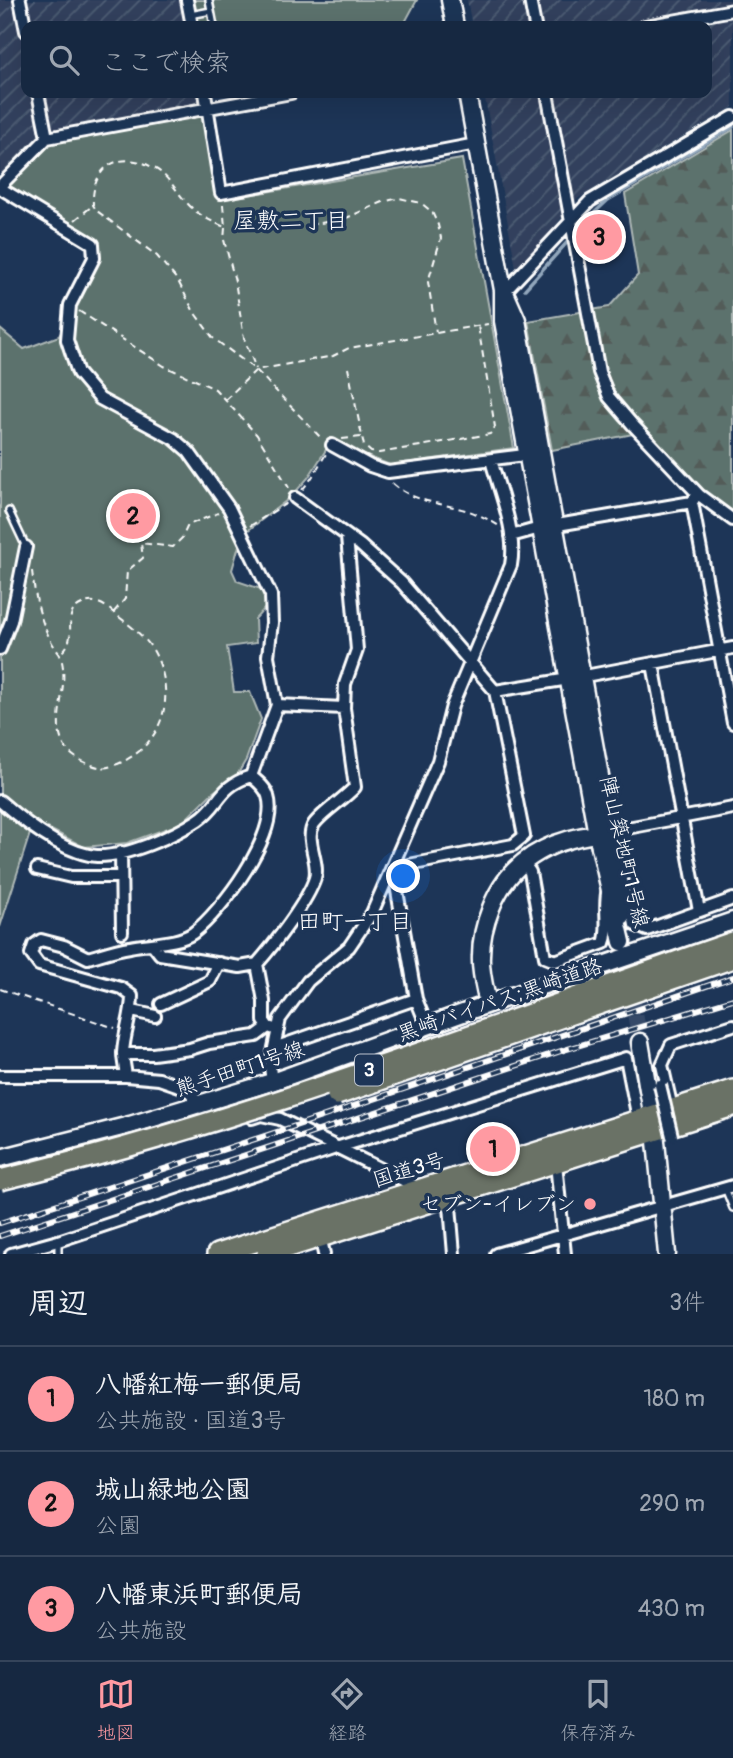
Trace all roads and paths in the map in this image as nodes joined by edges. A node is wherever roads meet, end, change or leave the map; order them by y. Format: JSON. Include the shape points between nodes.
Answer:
{"nodes":[{"id":1,"x":20,"y":0,"type":"edge"},
{"id":2,"x":187,"y":0,"type":"edge"},
{"id":3,"x":209,"y":0,"type":"edge"},
{"id":4,"x":450,"y":0,"type":"edge"},
{"id":5,"x":530,"y":0,"type":"edge"},
{"id":6,"x":714,"y":0,"type":"edge"},
{"id":7,"x":733,"y":10,"type":"edge"},
{"id":8,"x":211,"y":11,"type":"junction"},
{"id":9,"x":717,"y":13,"type":"junction"},
{"id":10,"x":24,"y":21,"type":"edge"},
{"id":11,"x":191,"y":21,"type":"edge"},
{"id":12,"x":213,"y":21,"type":"edge"},
{"id":13,"x":454,"y":21,"type":"edge"},
{"id":14,"x":534,"y":21,"type":"edge"},
{"id":15,"x":673,"y":21,"type":"edge"},
{"id":16,"x":39,"y":98,"type":"edge"},
{"id":17,"x":206,"y":98,"type":"edge"},
{"id":18,"x":265,"y":98,"type":"edge"},
{"id":19,"x":468,"y":98,"type":"edge"},
{"id":20,"x":548,"y":98,"type":"edge"},
{"id":21,"x":208,"y":109,"type":"junction"},
{"id":22,"x":733,"y":117,"type":"edge"},
{"id":23,"x":47,"y":138,"type":"junction"},
{"id":24,"x":477,"y":145,"type":"junction"},
{"id":25,"x":0,"y":187,"type":"edge"},
{"id":26,"x":221,"y":193,"type":"junction"},
{"id":27,"x":93,"y":205,"type":"junction"},
{"id":28,"x":571,"y":223,"type":"junction"},
{"id":29,"x":309,"y":225,"type":"dead end"},
{"id":30,"x":66,"y":227,"type":"junction"},
{"id":31,"x":225,"y":227,"type":"junction"},
{"id":32,"x":503,"y":290,"type":"junction"},
{"id":33,"x":70,"y":305,"type":"junction"},
{"id":34,"x":503,"y":321,"type":"junction"},
{"id":35,"x":478,"y":326,"type":"junction"},
{"id":36,"x":436,"y":333,"type":"junction"},
{"id":37,"x":348,"y":368,"type":"dead end"},
{"id":38,"x":256,"y":370,"type":"junction"},
{"id":39,"x":225,"y":400,"type":"junction"},
{"id":40,"x":362,"y":437,"type":"junction"},
{"id":41,"x":332,"y":445,"type":"junction"},
{"id":42,"x":533,"y":454,"type":"junction"},
{"id":43,"x":491,"y":460,"type":"junction"},
{"id":44,"x":388,"y":472,"type":"junction"},
{"id":45,"x":295,"y":498,"type":"junction"},
{"id":46,"x":695,"y":498,"type":"junction"},
{"id":47,"x":229,"y":508,"type":"junction"},
{"id":48,"x":9,"y":511,"type":"dead end"},
{"id":49,"x":733,"y":520,"type":"edge"},
{"id":50,"x":546,"y":528,"type":"junction"},
{"id":51,"x":241,"y":532,"type":"junction"},
{"id":52,"x":511,"y":534,"type":"junction"},
{"id":53,"x":347,"y":537,"type":"junction"},
{"id":54,"x":26,"y":547,"type":"joint"},
{"id":55,"x":32,"y":571,"type":"dead end"},
{"id":56,"x":114,"y":612,"type":"junction"},
{"id":57,"x":733,"y":648,"type":"edge"},
{"id":58,"x":0,"y":649,"type":"edge"},
{"id":59,"x":719,"y":651,"type":"junction"},
{"id":60,"x":60,"y":654,"type":"junction"},
{"id":61,"x":471,"y":661,"type":"junction"},
{"id":62,"x":653,"y":664,"type":"junction"},
{"id":63,"x":575,"y":678,"type":"junction"},
{"id":64,"x":495,"y":691,"type":"junction"},
{"id":65,"x":277,"y":705,"type":"junction"},
{"id":66,"x":344,"y":708,"type":"junction"},
{"id":67,"x":733,"y":723,"type":"edge"},
{"id":68,"x":251,"y":776,"type":"junction"},
{"id":69,"x":0,"y":801,"type":"edge"},
{"id":70,"x":733,"y":808,"type":"edge"},
{"id":71,"x":681,"y":817,"type":"junction"},
{"id":72,"x":603,"y":833,"type":"junction"},
{"id":73,"x":121,"y":852,"type":"junction"},
{"id":74,"x":523,"y":862,"type":"junction"},
{"id":75,"x":393,"y":868,"type":"junction"},
{"id":76,"x":37,"y":869,"type":"dead end"},
{"id":77,"x":121,"y":877,"type":"junction"},
{"id":78,"x":614,"y":890,"type":"junction"},
{"id":79,"x":733,"y":899,"type":"edge"},
{"id":80,"x":699,"y":911,"type":"junction"},
{"id":81,"x":733,"y":921,"type":"edge"},
{"id":82,"x":122,"y":932,"type":"dead end"},
{"id":83,"x":733,"y":942,"type":"edge"},
{"id":84,"x":153,"y":945,"type":"junction"},
{"id":85,"x":733,"y":958,"type":"edge"},
{"id":86,"x":219,"y":963,"type":"junction"},
{"id":87,"x":257,"y":964,"type":"junction"},
{"id":88,"x":0,"y":989,"type":"edge"},
{"id":89,"x":416,"y":999,"type":"junction"},
{"id":90,"x":162,"y":1004,"type":"dead end"},
{"id":91,"x":488,"y":1004,"type":"junction"},
{"id":92,"x":132,"y":1011,"type":"junction"},
{"id":93,"x":155,"y":1016,"type":"dead end"},
{"id":94,"x":733,"y":1025,"type":"edge"},
{"id":95,"x":426,"y":1026,"type":"junction"},
{"id":96,"x":273,"y":1028,"type":"junction"},
{"id":97,"x":126,"y":1032,"type":"junction"},
{"id":98,"x":640,"y":1042,"type":"tunnel mouth"},
{"id":99,"x":274,"y":1048,"type":"junction"},
{"id":100,"x":123,"y":1054,"type":"junction"},
{"id":101,"x":0,"y":1076,"type":"edge"},
{"id":102,"x":126,"y":1076,"type":"junction"},
{"id":103,"x":272,"y":1082,"type":"junction"},
{"id":104,"x":660,"y":1085,"type":"dead end"},
{"id":105,"x":733,"y":1090,"type":"edge"},
{"id":106,"x":199,"y":1105,"type":"junction"},
{"id":107,"x":733,"y":1106,"type":"edge"},
{"id":108,"x":672,"y":1108,"type":"junction"},
{"id":109,"x":654,"y":1125,"type":"junction"},
{"id":110,"x":339,"y":1147,"type":"junction"},
{"id":111,"x":0,"y":1158,"type":"edge"},
{"id":112,"x":556,"y":1163,"type":"junction"},
{"id":113,"x":0,"y":1180,"type":"edge"},
{"id":114,"x":729,"y":1187,"type":"edge"},
{"id":115,"x":0,"y":1194,"type":"edge"},
{"id":116,"x":432,"y":1195,"type":"junction"},
{"id":117,"x":663,"y":1206,"type":"junction"},
{"id":118,"x":733,"y":1208,"type":"edge"},
{"id":119,"x":563,"y":1236,"type":"junction"},
{"id":120,"x":320,"y":1238,"type":"edge"},
{"id":121,"x":58,"y":1241,"type":"junction"},
{"id":122,"x":510,"y":1252,"type":"edge"},
{"id":123,"x":11,"y":1254,"type":"edge"},
{"id":124,"x":58,"y":1254,"type":"edge"},
{"id":125,"x":218,"y":1254,"type":"edge"},
{"id":126,"x":267,"y":1254,"type":"edge"},
{"id":127,"x":454,"y":1254,"type":"edge"},
{"id":128,"x":496,"y":1254,"type":"edge"},
{"id":129,"x":565,"y":1254,"type":"edge"},
{"id":130,"x":667,"y":1254,"type":"edge"}],
"edges":[{"from":1,"to":10,"type":"street"},
{"from":2,"to":11,"type":"street"},
{"from":3,"to":8,"type":"lane"},
{"from":4,"to":13,"type":"street"},
{"from":5,"to":14,"type":"street"},
{"from":6,"to":9,"type":"street"},
{"from":7,"to":9,"type":"street"},
{"from":8,"to":11,"type":"lane"},
{"from":8,"to":12,"type":"lane"},
{"from":9,"to":15,"type":"street"},
{"from":16,"to":23,"type":"street"},
{"from":17,"to":21,"type":"street"},
{"from":18,"to":21,"type":"street"},
{"from":19,"to":24,"type":"street","name":"陣山築地町1号線"},
{"from":20,"to":28,"type":"street"},
{"from":21,"to":23,"type":"street"},
{"from":21,"to":26,"type":"street"},
{"from":22,"to":28,"type":"street","via":[[590,201]]},
{"from":23,"to":25,"type":"street"},
{"from":24,"to":26,"type":"street"},
{"from":24,"to":32,"type":"street","name":"陣山築地町1号線"},
{"from":25,"to":30,"type":"street"},
{"from":26,"to":31,"type":"path"},
{"from":27,"to":30,"type":"path"},
{"from":27,"to":31,"type":"path","via":[[93,186],[101,172],[131,161],[155,168],[198,213]]},
{"from":27,"to":38,"type":"path","via":[[157,257],[178,281],[213,338]]},
{"from":28,"to":32,"type":"street"},
{"from":28,"to":46,"type":"street","via":[[599,372],[609,397]]},
{"from":29,"to":36,"type":"path","via":[[344,219],[399,198],[421,203],[432,212],[441,238],[428,282]]},
{"from":30,"to":33,"type":"street","via":[[93,244],[94,258]]},
{"from":31,"to":38,"type":"path","via":[[244,338]]},
{"from":32,"to":34,"type":"street","name":"陣山築地町1号線"},
{"from":32,"to":42,"type":"street","name":"陣山築地町1号線","via":[[517,320]]},
{"from":33,"to":39,"type":"path"},
{"from":33,"to":47,"type":"street","via":[[67,340],[78,373],[100,399],[189,452]]},
{"from":34,"to":35,"type":"path"},
{"from":34,"to":42,"type":"street","name":"陣山築地町1号線"},
{"from":35,"to":36,"type":"path"},
{"from":35,"to":40,"type":"path","via":[[495,426],[490,434],[379,453],[364,446]]},
{"from":36,"to":38,"type":"path"},
{"from":37,"to":40,"type":"path"},
{"from":38,"to":39,"type":"path"},
{"from":38,"to":41,"type":"path"},
{"from":39,"to":45,"type":"path","via":[[257,435]]},
{"from":40,"to":41,"type":"path"},
{"from":41,"to":44,"type":"street"},
{"from":41,"to":45,"type":"path"},
{"from":42,"to":43,"type":"street"},
{"from":42,"to":50,"type":"street","name":"陣山築地町1号線"},
{"from":43,"to":44,"type":"street"},
{"from":43,"to":52,"type":"street"},
{"from":44,"to":52,"type":"path","via":[[393,484],[405,493],[469,511]]},
{"from":45,"to":51,"type":"path"},
{"from":45,"to":53,"type":"street"},
{"from":46,"to":49,"type":"street"},
{"from":46,"to":50,"type":"street"},
{"from":46,"to":59,"type":"street"},
{"from":47,"to":51,"type":"street"},
{"from":47,"to":56,"type":"path","via":[[188,525],[173,547],[141,543],[143,558],[127,571],[125,599]]},
{"from":48,"to":54,"type":"lane"},
{"from":50,"to":52,"type":"street"},
{"from":50,"to":63,"type":"street","name":"陣山築地町1号線"},
{"from":51,"to":65,"type":"street","via":[[271,595],[268,656]]},
{"from":52,"to":61,"type":"street","via":[[511,565]]},
{"from":53,"to":61,"type":"street","via":[[402,583]]},
{"from":53,"to":66,"type":"street","via":[[357,650],[345,684]]},
{"from":54,"to":58,"type":"street","via":[[11,621]]},
{"from":55,"to":60,"type":"path","via":[[40,616]]},
{"from":56,"to":60,"type":"path","via":[[100,603],[80,604],[70,617],[69,644]]},
{"from":56,"to":60,"type":"path","via":[[140,633],[162,673],[160,726],[148,746],[113,766],[100,768],[66,749],[57,722],[64,692]]},
{"from":57,"to":59,"type":"street"},
{"from":59,"to":62,"type":"street"},
{"from":59,"to":67,"type":"street"},
{"from":61,"to":64,"type":"street"},
{"from":61,"to":75,"type":"street","via":[[438,761]]},
{"from":62,"to":63,"type":"street"},
{"from":62,"to":71,"type":"street"},
{"from":63,"to":64,"type":"street"},
{"from":63,"to":72,"type":"street","name":"陣山築地町1号線"},
{"from":64,"to":75,"type":"street","via":[[524,836],[513,845]]},
{"from":65,"to":66,"type":"street"},
{"from":65,"to":68,"type":"street"},
{"from":66,"to":87,"type":"street","via":[[355,787],[314,825],[316,875],[274,945]]},
{"from":68,"to":73,"type":"street","via":[[221,793],[201,818],[164,838]]},
{"from":68,"to":84,"type":"street","via":[[269,797],[268,820],[246,872],[191,935]]},
{"from":69,"to":73,"type":"street","via":[[27,824],[65,846],[96,856]]},
{"from":70,"to":71,"type":"street"},
{"from":71,"to":72,"type":"street"},
{"from":71,"to":80,"type":"street"},
{"from":72,"to":74,"type":"street","via":[[549,845]]},
{"from":72,"to":78,"type":"street","name":"陣山築地町1号線"},
{"from":73,"to":77,"type":"street"},
{"from":74,"to":78,"type":"street","via":[[530,872],[545,957],[555,961],[604,943],[604,903]]},
{"from":74,"to":91,"type":"street","via":[[503,882],[484,928],[481,956]]},
{"from":75,"to":89,"type":"street"},
{"from":75,"to":96,"type":"street","via":[[372,913],[349,947],[307,981]]},
{"from":76,"to":77,"type":"street","via":[[71,877]]},
{"from":77,"to":82,"type":"street"},
{"from":78,"to":80,"type":"street","via":[[631,900],[635,925],[646,930]]},
{"from":79,"to":80,"type":"street"},
{"from":81,"to":91,"type":"street","name":"熊手田町1号線"},
{"from":83,"to":113,"type":"highway","name":"黒崎バイパス;黒崎道路","number":"3","bridge":true,"via":[[293,1097]]},
{"from":84,"to":86,"type":"street","via":[[160,954]]},
{"from":84,"to":92,"type":"street","via":[[88,958],[41,940],[31,954],[39,965],[121,988],[132,996]]},
{"from":85,"to":115,"type":"highway","name":"黒崎バイパス;黒崎道路","number":"3","bridge":true,"via":[[298,1109]]},
{"from":86,"to":87,"type":"street"},
{"from":86,"to":90,"type":"street","via":[[210,981]]},
{"from":87,"to":96,"type":"street","via":[[264,1021]]},
{"from":88,"to":97,"type":"path"},
{"from":89,"to":95,"type":"street"},
{"from":89,"to":99,"type":"street"},
{"from":91,"to":95,"type":"street","name":"熊手田町1号線"},
{"from":92,"to":93,"type":"street"},
{"from":92,"to":97,"type":"street"},
{"from":94,"to":108,"type":"street","via":[[671,1045],[662,1065]]},
{"from":95,"to":103,"type":"street","name":"熊手田町1号線"},
{"from":96,"to":99,"type":"street"},
{"from":96,"to":100,"type":"street","via":[[256,1036],[190,1049]]},
{"from":97,"to":100,"type":"street"},
{"from":98,"to":109,"type":"street"},
{"from":99,"to":103,"type":"street"},
{"from":100,"to":102,"type":"street"},
{"from":101,"to":102,"type":"street"},
{"from":102,"to":106,"type":"street","via":[[159,1079],[188,1089]]},
{"from":103,"to":106,"type":"street","name":"熊手田町1号線"},
{"from":104,"to":109,"type":"street","bridge":true},
{"from":105,"to":108,"type":"highway","name":"国道3号"},
{"from":106,"to":110,"type":"street","via":[[221,1127],[270,1116]]},
{"from":106,"to":111,"type":"street","name":"熊手田町1号線"},
{"from":107,"to":109,"type":"highway","name":"国道3号"},
{"from":108,"to":109,"type":"highway","name":"国道3号"},
{"from":109,"to":110,"type":"street","via":[[626,1058]]},
{"from":109,"to":112,"type":"highway","name":"国道3号"},
{"from":109,"to":116,"type":"highway","name":"国道3号"},
{"from":109,"to":117,"type":"street"},
{"from":110,"to":116,"type":"street"},
{"from":110,"to":121,"type":"street"},
{"from":112,"to":116,"type":"highway","name":"国道3号"},
{"from":112,"to":119,"type":"street"},
{"from":114,"to":117,"type":"street"},
{"from":114,"to":118,"type":"lane"},
{"from":116,"to":120,"type":"highway","name":"国道3号"},
{"from":116,"to":127,"type":"street","via":[[450,1206]]},
{"from":117,"to":119,"type":"street"},
{"from":117,"to":130,"type":"street"},
{"from":119,"to":122,"type":"street"},
{"from":119,"to":129,"type":"street"},
{"from":120,"to":125,"type":"highway","name":"国道3号"},
{"from":120,"to":126,"type":"highway","name":"国道3号"},
{"from":121,"to":123,"type":"street"},
{"from":121,"to":124,"type":"lane"},
{"from":122,"to":128,"type":"street"}]}
